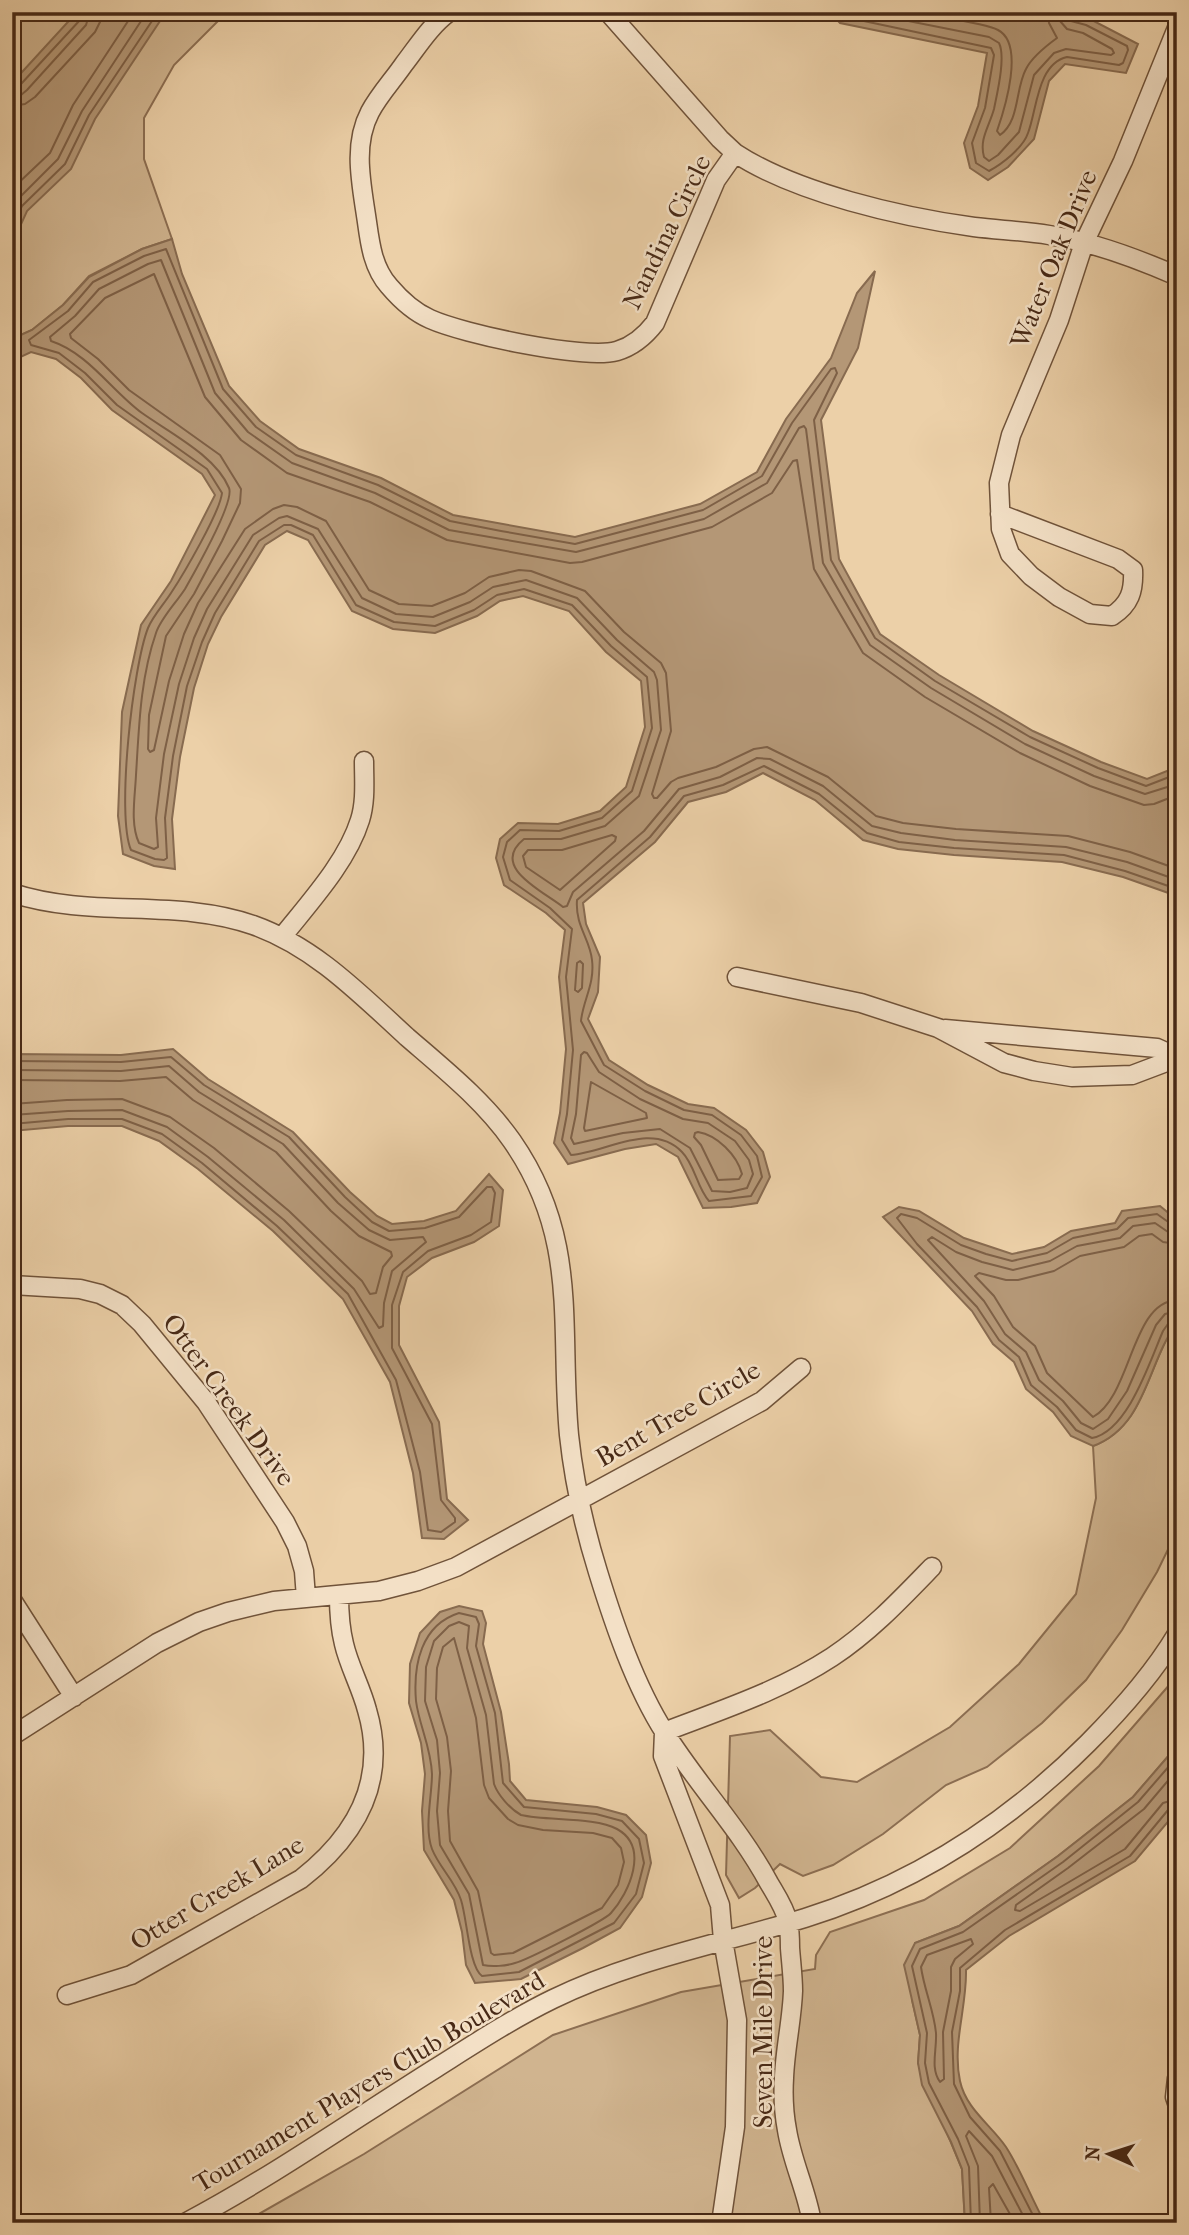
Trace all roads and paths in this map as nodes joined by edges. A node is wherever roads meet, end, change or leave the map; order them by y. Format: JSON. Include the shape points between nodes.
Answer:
{"nodes":[{"id":1,"x":449,"y":12,"type":"edge"},
{"id":2,"x":608,"y":12,"type":"edge"},
{"id":3,"x":1177,"y":28,"type":"edge"},
{"id":4,"x":735,"y":153,"type":"junction"},
{"id":5,"x":1084,"y":243,"type":"junction"},
{"id":6,"x":1177,"y":276,"type":"edge"},
{"id":7,"x":1000,"y":514,"type":"junction"},
{"id":8,"x":364,"y":761,"type":"dead end"},
{"id":9,"x":12,"y":893,"type":"edge"},
{"id":10,"x":282,"y":937,"type":"junction"},
{"id":11,"x":737,"y":977,"type":"dead end"},
{"id":12,"x":938,"y":1028,"type":"junction"},
{"id":13,"x":1177,"y":1058,"type":"edge"},
{"id":14,"x":12,"y":1285,"type":"edge"},
{"id":15,"x":802,"y":1368,"type":"dead end"},
{"id":16,"x":578,"y":1500,"type":"junction"},
{"id":17,"x":932,"y":1567,"type":"dead end"},
{"id":18,"x":339,"y":1595,"type":"junction"},
{"id":19,"x":306,"y":1598,"type":"junction"},
{"id":20,"x":12,"y":1600,"type":"edge"},
{"id":21,"x":1177,"y":1634,"type":"edge"},
{"id":22,"x":74,"y":1697,"type":"junction"},
{"id":23,"x":664,"y":1732,"type":"junction"},
{"id":24,"x":12,"y":1736,"type":"edge"},
{"id":25,"x":788,"y":1922,"type":"junction"},
{"id":26,"x":723,"y":1940,"type":"junction"},
{"id":27,"x":67,"y":1995,"type":"dead end"},
{"id":28,"x":1177,"y":2078,"type":"edge"},
{"id":29,"x":1177,"y":2103,"type":"edge"},
{"id":30,"x":185,"y":2223,"type":"edge"},
{"id":31,"x":721,"y":2223,"type":"edge"},
{"id":32,"x":812,"y":2223,"type":"edge"}],
"edges":[{"from":1,"to":4,"type":"street","name":"Nandina Circle","via":[[429,30],[370,111],[360,150],[371,253],[386,284],[427,318],[452,328],[582,352],[618,351],[633,344],[659,316],[716,180]]},
{"from":2,"to":4,"type":"street","name":"Nandina Circle"},
{"from":3,"to":5,"type":"street","name":"Water Oak Drive"},
{"from":4,"to":5,"type":"street","name":"Nandina Circle","via":[[753,165],[842,198],[922,217]]},
{"from":5,"to":6,"type":"street","name":"Nandina Circle"},
{"from":5,"to":7,"type":"street","name":"Water Oak Drive","via":[[1059,320],[1011,435],[999,483]]},
{"from":7,"to":7,"type":"street","name":"Water Oak Drive","via":[[1118,559],[1133,569],[1134,586],[1122,610],[1112,616],[1090,614],[1031,576],[1010,554]]},
{"from":8,"to":10,"type":"street","via":[[364,797],[352,841]]},
{"from":9,"to":10,"type":"street","via":[[72,906],[220,916]]},
{"from":10,"to":16,"type":"street","via":[[335,972],[462,1086],[511,1139],[528,1166],[551,1220],[561,1261],[569,1437]]},
{"from":11,"to":12,"type":"street","via":[[861,1003]]},
{"from":12,"to":13,"type":"street","via":[[1157,1048]]},
{"from":12,"to":13,"type":"street","via":[[1004,1063],[1072,1077],[1132,1075]]},
{"from":14,"to":19,"type":"street","name":"Otter Creek Drive","via":[[100,1294],[122,1305],[142,1324],[206,1402],[285,1522],[297,1546]]},
{"from":15,"to":16,"type":"street","name":"Bent Tree Circle","via":[[762,1401]]},
{"from":16,"to":18,"type":"street","name":"Bent Tree Circle","via":[[456,1567],[379,1591]]},
{"from":16,"to":23,"type":"street","via":[[619,1634]]},
{"from":17,"to":23,"type":"street","via":[[879,1621],[817,1666],[761,1695]]},
{"from":18,"to":19,"type":"street","name":"Bent Tree Circle"},
{"from":18,"to":27,"type":"street","name":"Otter Creek Lane","via":[[344,1645],[368,1711],[373,1742],[366,1798],[341,1843],[301,1879],[131,1975]]},
{"from":19,"to":22,"type":"street","name":"Bent Tree Circle","via":[[274,1601],[199,1622],[157,1643]]},
{"from":20,"to":22,"type":"street"},
{"from":21,"to":25,"type":"street","name":"Tournament Players Club Boulevard","via":[[1107,1725],[1013,1812],[922,1870],[844,1905]]},
{"from":22,"to":24,"type":"street","name":"Bent Tree Circle"},
{"from":23,"to":25,"type":"street","via":[[755,1857]]},
{"from":23,"to":26,"type":"street","name":"Seven Mile Drive","via":[[663,1756],[720,1905]]},
{"from":25,"to":26,"type":"street","name":"Tournament Players Club Boulevard"},
{"from":25,"to":32,"type":"street","name":"Seven Mile Drive","via":[[793,1990],[784,2078],[786,2129]]},
{"from":26,"to":30,"type":"street","name":"Tournament Players Club Boulevard","via":[[605,1977],[518,2017]]},
{"from":26,"to":31,"type":"street","name":"Seven Mile Drive","via":[[737,2020],[735,2127]]},
{"from":28,"to":29,"type":"street"}]}
